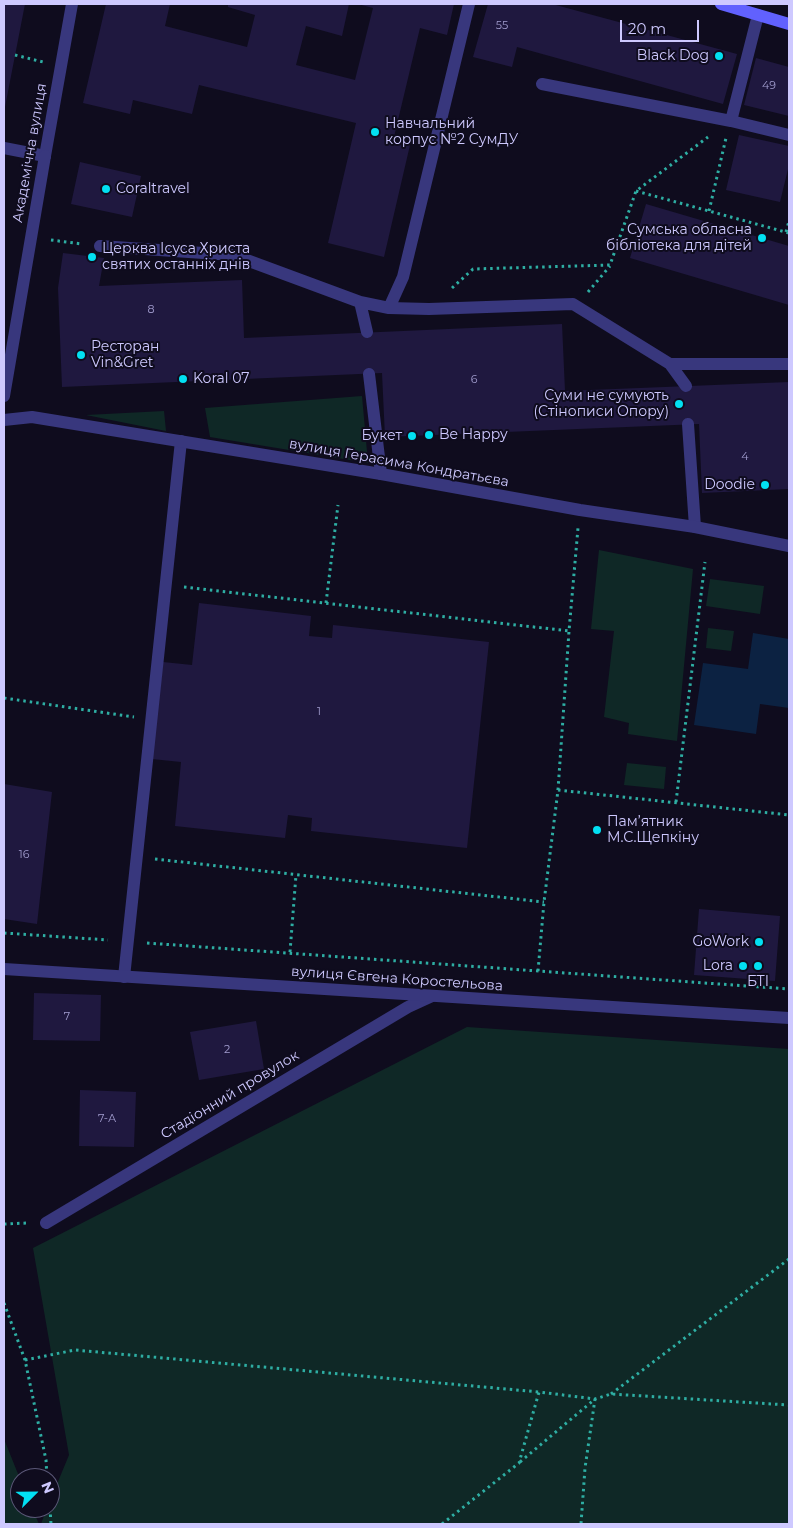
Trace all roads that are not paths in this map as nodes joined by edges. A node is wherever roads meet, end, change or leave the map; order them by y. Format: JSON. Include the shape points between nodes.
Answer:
{"nodes":[{"id":1,"x":72,"y":4,"type":"edge"},
{"id":2,"x":469,"y":4,"type":"edge"},
{"id":3,"x":721,"y":4,"type":"edge"},
{"id":4,"x":758,"y":15,"type":"junction"},
{"id":5,"x":789,"y":24,"type":"edge"},
{"id":6,"x":542,"y":84,"type":"dead end"},
{"id":7,"x":730,"y":121,"type":"junction"},
{"id":8,"x":789,"y":135,"type":"edge"},
{"id":9,"x":4,"y":148,"type":"edge"},
{"id":10,"x":44,"y":156,"type":"junction"},
{"id":11,"x":100,"y":246,"type":"road end"},
{"id":12,"x":360,"y":302,"type":"junction"},
{"id":13,"x":389,"y":308,"type":"junction"},
{"id":14,"x":368,"y":332,"type":"dead end"},
{"id":15,"x":670,"y":364,"type":"junction"},
{"id":16,"x":789,"y":364,"type":"edge"},
{"id":17,"x":369,"y":374,"type":"dead end"},
{"id":18,"x":686,"y":386,"type":"dead end"},
{"id":19,"x":4,"y":396,"type":"edge"},
{"id":20,"x":4,"y":420,"type":"edge"},
{"id":21,"x":688,"y":424,"type":"dead end"},
{"id":22,"x":181,"y":441,"type":"junction"},
{"id":23,"x":381,"y":474,"type":"junction"},
{"id":24,"x":694,"y":527,"type":"junction"},
{"id":25,"x":789,"y":546,"type":"edge"},
{"id":26,"x":4,"y":969,"type":"edge"},
{"id":27,"x":124,"y":977,"type":"junction"},
{"id":28,"x":432,"y":996,"type":"junction"},
{"id":29,"x":789,"y":1018,"type":"edge"},
{"id":30,"x":46,"y":1223,"type":"dead end"}],
"edges":[{"from":1,"to":10,"type":"street","name":"Академічна вулиця"},
{"from":2,"to":13,"type":"street","via":[[403,277]]},
{"from":3,"to":4,"type":"main road"},
{"from":4,"to":5,"type":"main road"},
{"from":4,"to":7,"type":"street"},
{"from":6,"to":7,"type":"street"},
{"from":7,"to":8,"type":"street"},
{"from":9,"to":10,"type":"street"},
{"from":10,"to":19,"type":"street","name":"Академічна вулиця"},
{"from":11,"to":12,"type":"street","via":[[233,255]]},
{"from":12,"to":13,"type":"street"},
{"from":12,"to":14,"type":"street"},
{"from":13,"to":15,"type":"street","via":[[573,304]]},
{"from":15,"to":16,"type":"street"},
{"from":15,"to":18,"type":"street"},
{"from":17,"to":23,"type":"street"},
{"from":20,"to":22,"type":"street","name":"вулиця Герасима Кондратьєва","via":[[32,417]]},
{"from":21,"to":24,"type":"street"},
{"from":22,"to":23,"type":"street","name":"вулиця Герасима Кондратьєва"},
{"from":22,"to":27,"type":"street"},
{"from":23,"to":24,"type":"street","name":"вулиця Герасима Кондратьєва"},
{"from":24,"to":25,"type":"street","name":"вулиця Герасима Кондратьєва"},
{"from":26,"to":27,"type":"street","name":"вулиця Євгена Коростельова"},
{"from":27,"to":28,"type":"street","name":"вулиця Євгена Коростельова"},
{"from":28,"to":29,"type":"street","name":"вулиця Євгена Коростельова"},
{"from":28,"to":30,"type":"street","name":"Стадіонний провулок","via":[[408,1007]]}]}
